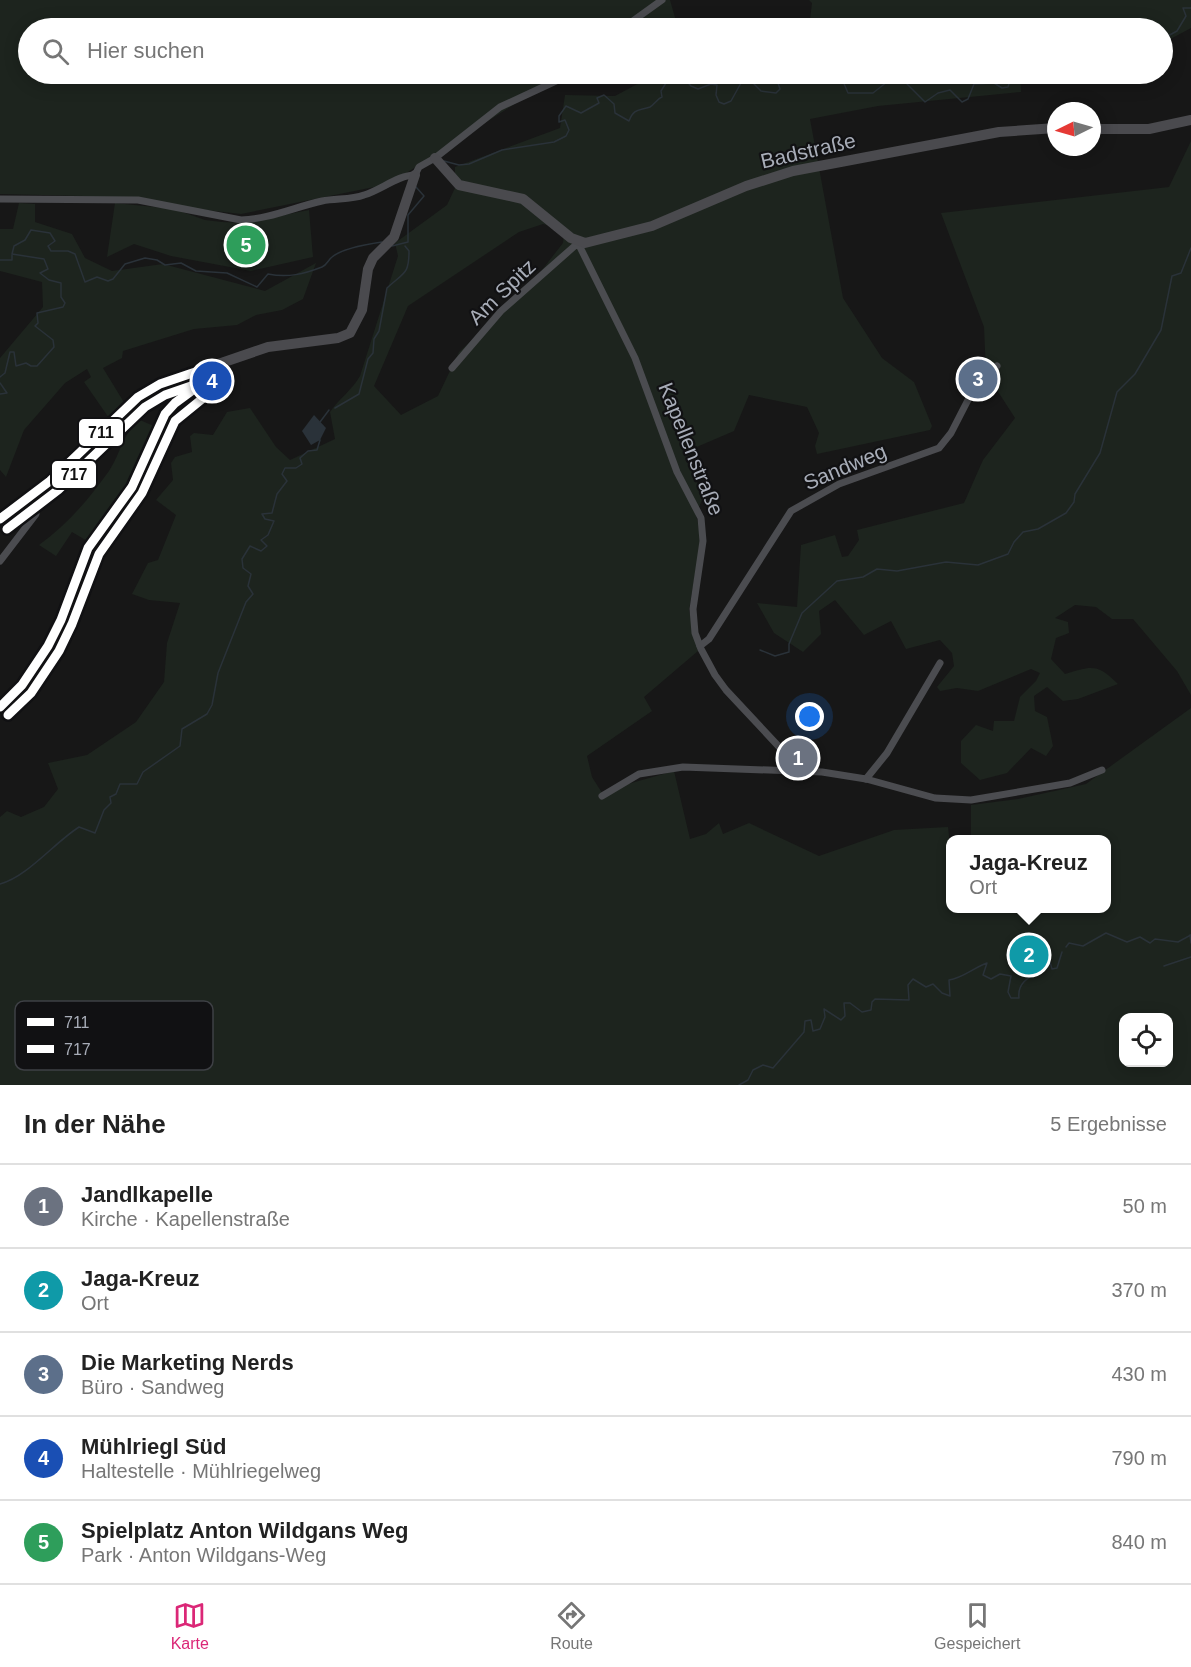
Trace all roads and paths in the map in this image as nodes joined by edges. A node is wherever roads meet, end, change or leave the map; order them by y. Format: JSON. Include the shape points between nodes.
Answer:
{"nodes":[{"id":1,"x":662,"y":0,"type":"edge"},
{"id":2,"x":637,"y":18,"type":"edge"},
{"id":3,"x":549,"y":84,"type":"edge"},
{"id":4,"x":1191,"y":120,"type":"edge"},
{"id":5,"x":1047,"y":129,"type":"edge"},
{"id":6,"x":1101,"y":129,"type":"edge"},
{"id":7,"x":435,"y":158,"type":"junction"},
{"id":8,"x":415,"y":175,"type":"junction"},
{"id":9,"x":0,"y":200,"type":"edge"},
{"id":10,"x":578,"y":243,"type":"junction"},
{"id":11,"x":213,"y":366,"type":"junction"},
{"id":12,"x":997,"y":366,"type":"dead end"},
{"id":13,"x":452,"y":368,"type":"dead end"},
{"id":14,"x":28,"y":499,"type":"junction"},
{"id":15,"x":0,"y":519,"type":"edge"},
{"id":16,"x":0,"y":561,"type":"edge"},
{"id":17,"x":700,"y":646,"type":"junction"},
{"id":18,"x":940,"y":663,"type":"dead end"},
{"id":19,"x":0,"y":707,"type":"edge"},
{"id":20,"x":1102,"y":770,"type":"dead end"},
{"id":21,"x":791,"y":772,"type":"junction"},
{"id":22,"x":866,"y":778,"type":"junction"},
{"id":23,"x":602,"y":796,"type":"dead end"}],
"edges":[{"from":1,"to":2,"type":"street"},
{"from":3,"to":7,"type":"street","via":[[500,107]]},
{"from":4,"to":6,"type":"street","via":[[1149,129]]},
{"from":5,"to":10,"type":"street","name":"Badstraße","via":[[999,132],[793,171],[746,186],[652,226]]},
{"from":7,"to":8,"type":"street","via":[[425,162]]},
{"from":7,"to":10,"type":"street","name":"Kapellenstraße","via":[[459,185],[523,199]]},
{"from":8,"to":9,"type":"street","via":[[357,198],[323,201],[248,219],[138,200]]},
{"from":8,"to":11,"type":"street","via":[[398,229],[372,258],[362,310],[350,333],[338,338],[268,346]]},
{"from":10,"to":13,"type":"street","name":"Am Spitz","via":[[501,311]]},
{"from":10,"to":17,"type":"street","name":"Kapellenstraße","via":[[635,358],[677,472],[701,518],[703,541],[693,609]]},
{"from":11,"to":14,"type":"street","via":[[144,393]]},
{"from":11,"to":19,"type":"street","via":[[209,378],[165,414],[132,487],[88,548],[44,653],[22,685]]},
{"from":12,"to":17,"type":"street","name":"Sandweg","via":[[969,398],[939,448],[838,484],[791,511],[710,639]]},
{"from":14,"to":15,"type":"street"},
{"from":14,"to":16,"type":"street","via":[[36,514]]},
{"from":17,"to":21,"type":"street","name":"Kapellenstraße","via":[[714,675],[782,750]]},
{"from":18,"to":22,"type":"street","via":[[893,744]]},
{"from":20,"to":22,"type":"street","via":[[1070,783],[971,800],[935,798]]},
{"from":21,"to":22,"type":"street"},
{"from":21,"to":23,"type":"street","via":[[708,766],[660,769],[633,776]]}]}
